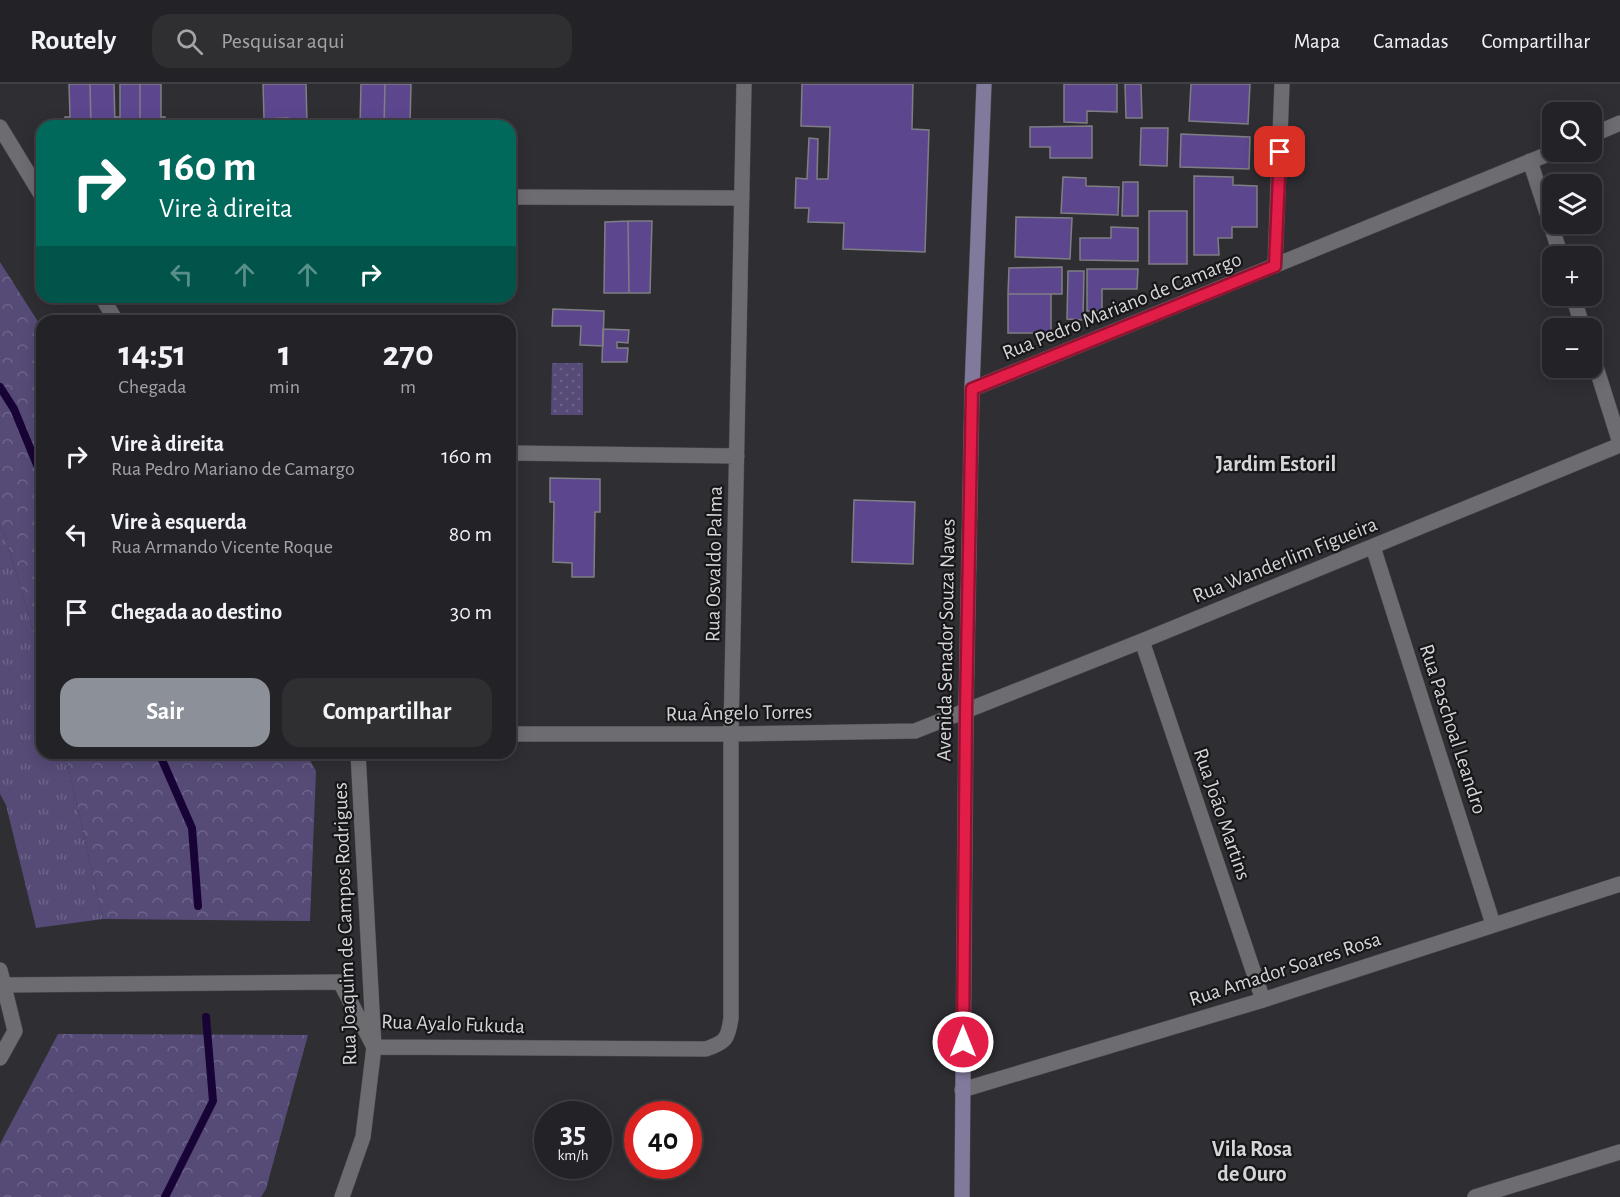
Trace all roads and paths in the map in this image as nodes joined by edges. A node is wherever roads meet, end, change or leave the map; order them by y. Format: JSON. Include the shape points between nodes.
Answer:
{"nodes":[{"id":1,"x":744,"y":84,"type":"edge"},
{"id":2,"x":984,"y":84,"type":"edge"},
{"id":3,"x":1282,"y":84,"type":"edge"},
{"id":4,"x":1620,"y":123,"type":"edge"},
{"id":5,"x":0,"y":127,"type":"edge"},
{"id":6,"x":1602,"y":131,"type":"edge"},
{"id":7,"x":1542,"y":156,"type":"edge"},
{"id":8,"x":1530,"y":161,"type":"junction"},
{"id":9,"x":36,"y":186,"type":"edge"},
{"id":10,"x":516,"y":198,"type":"edge"},
{"id":11,"x":742,"y":198,"type":"junction"},
{"id":12,"x":1557,"y":246,"type":"edge"},
{"id":13,"x":1275,"y":266,"type":"junction"},
{"id":14,"x":1599,"y":378,"type":"edge"},
{"id":15,"x":972,"y":389,"type":"junction"},
{"id":16,"x":1620,"y":444,"type":"edge"},
{"id":17,"x":516,"y":453,"type":"edge"},
{"id":18,"x":737,"y":456,"type":"junction"},
{"id":19,"x":1373,"y":547,"type":"junction"},
{"id":20,"x":1142,"y":641,"type":"junction"},
{"id":21,"x":966,"y":712,"type":"junction"},
{"id":22,"x":516,"y":734,"type":"edge"},
{"id":23,"x":731,"y":735,"type":"junction"},
{"id":24,"x":358,"y":759,"type":"edge"},
{"id":25,"x":1620,"y":885,"type":"edge"},
{"id":26,"x":1493,"y":924,"type":"junction"},
{"id":27,"x":2,"y":977,"type":"edge"},
{"id":28,"x":1263,"y":1000,"type":"junction"},
{"id":29,"x":722,"y":1043,"type":"joint"},
{"id":30,"x":374,"y":1047,"type":"junction"},
{"id":31,"x":0,"y":1058,"type":"edge"},
{"id":32,"x":962,"y":1090,"type":"junction"},
{"id":33,"x":1620,"y":1152,"type":"edge"},
{"id":34,"x":342,"y":1197,"type":"edge"},
{"id":35,"x":962,"y":1197,"type":"edge"},
{"id":36,"x":1475,"y":1197,"type":"edge"}],
"edges":[{"from":1,"to":11,"type":"street","name":"Rua Osvaldo Palma"},
{"from":2,"to":15,"type":"street","name":"Avenida Senador Souza Naves"},
{"from":3,"to":13,"type":"street"},
{"from":4,"to":6,"type":"street"},
{"from":5,"to":9,"type":"street"},
{"from":7,"to":8,"type":"street","name":"Rua Pedro Mariano de Camargo"},
{"from":8,"to":12,"type":"street"},
{"from":8,"to":13,"type":"street","name":"Rua Pedro Mariano de Camargo"},
{"from":10,"to":11,"type":"street"},
{"from":11,"to":18,"type":"street","name":"Rua Osvaldo Palma"},
{"from":13,"to":15,"type":"street","name":"Rua Pedro Mariano de Camargo"},
{"from":14,"to":16,"type":"street"},
{"from":15,"to":21,"type":"street","name":"Avenida Senador Souza Naves"},
{"from":16,"to":19,"type":"street","name":"Rua Wanderlim Figueira"},
{"from":17,"to":18,"type":"street"},
{"from":18,"to":23,"type":"street","name":"Rua Osvaldo Palma"},
{"from":19,"to":20,"type":"street","name":"Rua Wanderlim Figueira"},
{"from":19,"to":26,"type":"street","name":"Rua Paschoal Leandro"},
{"from":20,"to":21,"type":"street","name":"Rua Wanderlim Figueira"},
{"from":20,"to":28,"type":"street","name":"Rua João Martins"},
{"from":21,"to":23,"type":"street","name":"Rua Ângelo Torres","via":[[915,731]]},
{"from":21,"to":32,"type":"street","name":"Avenida Senador Souza Naves"},
{"from":22,"to":23,"type":"street","name":"Rua Ângelo Torres"},
{"from":23,"to":29,"type":"street","name":"Rua Osvaldo Palma","via":[[731,1018],[729,1034]]},
{"from":24,"to":30,"type":"street","name":"Rua Joaquim de Campos Rodrigues"},
{"from":25,"to":26,"type":"street","name":"Rua Amador Soares Rosa"},
{"from":26,"to":28,"type":"street","name":"Rua Amador Soares Rosa"},
{"from":27,"to":30,"type":"street","name":"Rua Ayalo Fukuda","via":[[340,982]]},
{"from":27,"to":31,"type":"street","via":[[15,1030]]},
{"from":28,"to":32,"type":"street","name":"Rua Amador Soares Rosa"},
{"from":29,"to":30,"type":"street","name":"Rua Ayalo Fukuda","via":[[706,1049]]},
{"from":30,"to":34,"type":"street","name":"Rua Joaquim de Campos Rodrigues","via":[[363,1137]]},
{"from":32,"to":35,"type":"street","name":"Avenida Senador Souza Naves"},
{"from":33,"to":36,"type":"street"}]}
